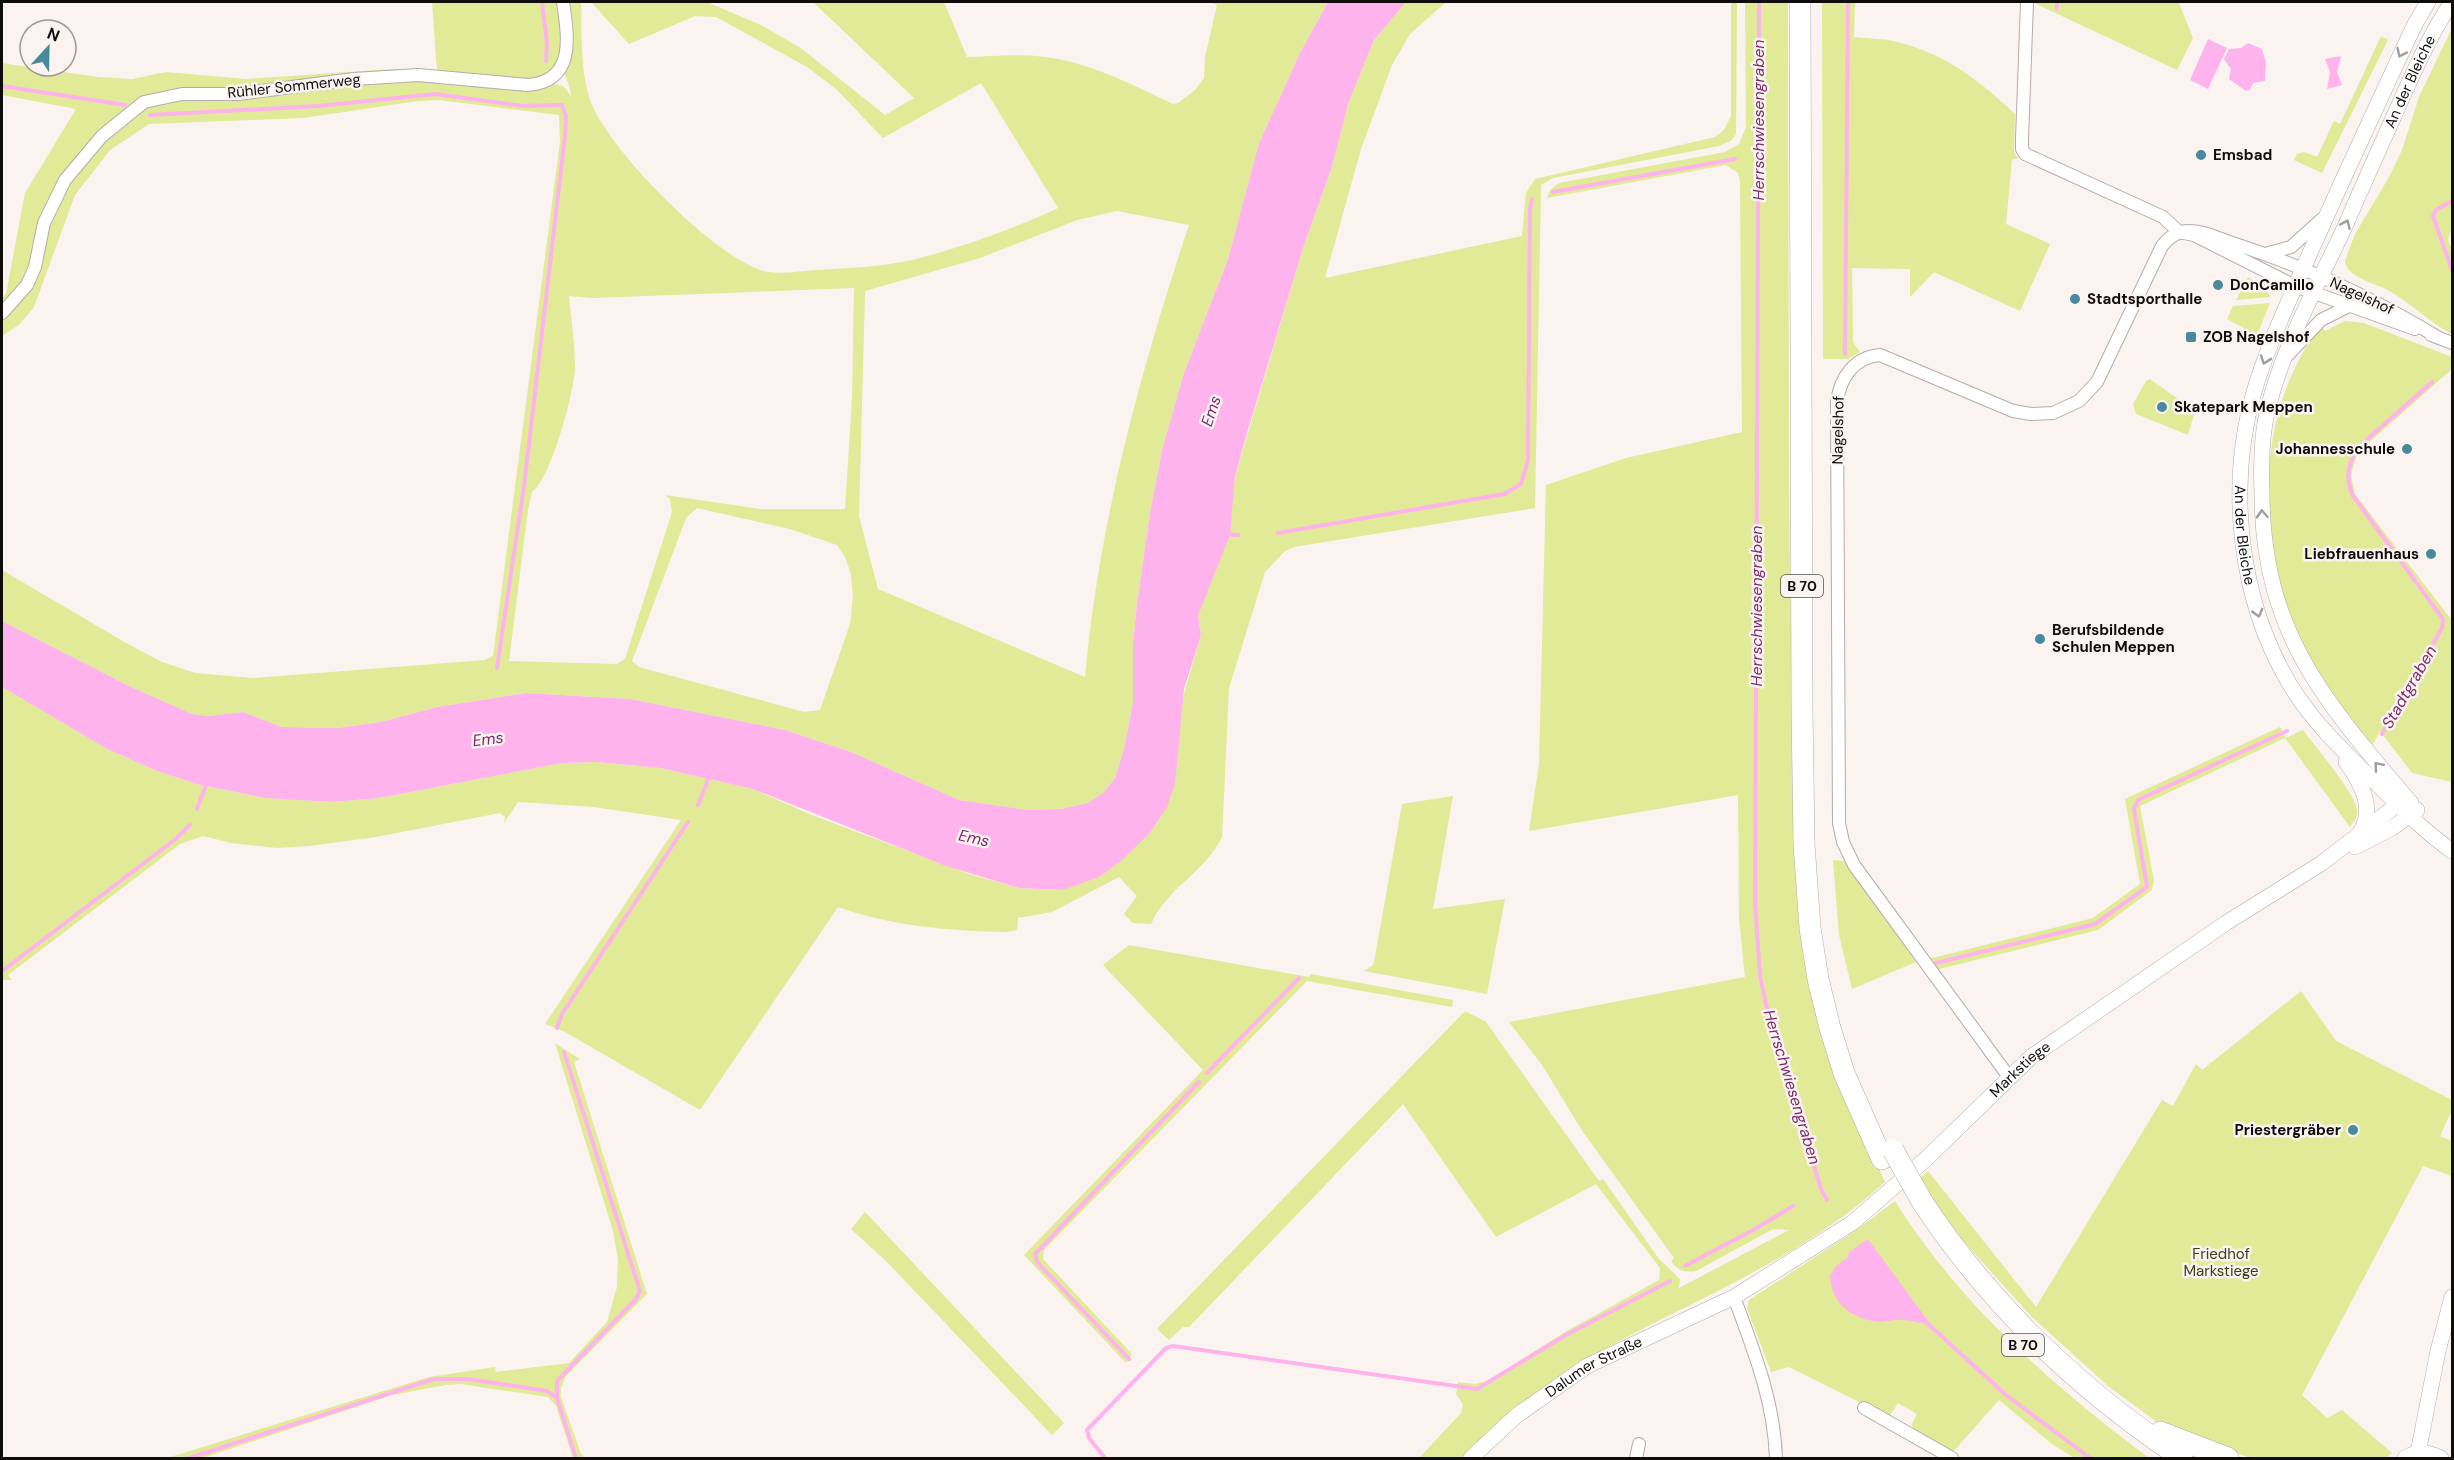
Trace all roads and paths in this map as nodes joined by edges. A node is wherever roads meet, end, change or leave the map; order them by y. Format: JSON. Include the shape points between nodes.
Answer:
{"nodes":[{"id":1,"x":563,"y":2,"type":"edge"},
{"id":2,"x":1800,"y":2,"type":"edge"},
{"id":3,"x":1812,"y":2,"type":"edge"},
{"id":4,"x":2027,"y":2,"type":"edge"},
{"id":5,"x":2428,"y":2,"type":"edge"},
{"id":6,"x":2452,"y":2,"type":"edge"},
{"id":7,"x":2327,"y":213,"type":"junction"},
{"id":8,"x":2179,"y":232,"type":"junction"},
{"id":9,"x":2264,"y":254,"type":"junction"},
{"id":10,"x":2303,"y":269,"type":"junction"},
{"id":11,"x":2322,"y":277,"type":"junction"},
{"id":12,"x":2295,"y":286,"type":"junction"},
{"id":13,"x":2314,"y":294,"type":"junction"},
{"id":14,"x":2349,"y":306,"type":"junction"},
{"id":15,"x":2,"y":313,"type":"edge"},
{"id":16,"x":2439,"y":338,"type":"junction"},
{"id":17,"x":2452,"y":343,"type":"edge"},
{"id":18,"x":2284,"y":361,"type":"junction"},
{"id":19,"x":2318,"y":724,"type":"junction"},
{"id":20,"x":2402,"y":801,"type":"junction"},
{"id":21,"x":2413,"y":813,"type":"junction"},
{"id":22,"x":2359,"y":836,"type":"junction"},
{"id":23,"x":2452,"y":851,"type":"edge"},
{"id":24,"x":2322,"y":863,"type":"junction"},
{"id":25,"x":2009,"y":1077,"type":"junction"},
{"id":26,"x":1888,"y":1155,"type":"junction"},
{"id":27,"x":1916,"y":1206,"type":"junction"},
{"id":28,"x":1734,"y":1297,"type":"junction"},
{"id":29,"x":2452,"y":1297,"type":"edge"},
{"id":30,"x":2099,"y":1398,"type":"junction"},
{"id":31,"x":1864,"y":1408,"type":"dead end"},
{"id":32,"x":1639,"y":1444,"type":"dead end"},
{"id":33,"x":2412,"y":1456,"type":"edge"},
{"id":34,"x":1471,"y":1458,"type":"edge"},
{"id":35,"x":1636,"y":1458,"type":"edge"},
{"id":36,"x":1776,"y":1458,"type":"edge"},
{"id":37,"x":1952,"y":1458,"type":"edge"},
{"id":38,"x":2160,"y":1458,"type":"edge"},
{"id":39,"x":2182,"y":1458,"type":"edge"},
{"id":40,"x":2228,"y":1458,"type":"edge"},
{"id":41,"x":2441,"y":1458,"type":"edge"}],
"edges":[{"from":1,"to":15,"type":"street","name":"Rühler Sommerweg","via":[[566,56],[556,76],[545,82],[528,85],[418,75],[238,94],[182,94],[144,102],[102,136],[65,180],[44,224],[27,285]]},
{"from":2,"to":26,"type":"highway","number":"B 70","via":[[1802,708],[1810,928],[1818,979],[1844,1073]]},
{"from":3,"to":26,"type":"highway","number":"B 70","via":[[1817,848],[1829,972]]},
{"from":4,"to":8,"type":"street","name":"Nagelshof","via":[[2022,149],[2030,157],[2163,217]]},
{"from":5,"to":7,"type":"street","name":"An der Bleiche","one_way":true},
{"from":11,"to":6,"type":"street","name":"An der Bleiche","one_way":true,"via":[[2417,65]]},
{"from":7,"to":9,"type":"street","name":"An der Bleiche","via":[[2291,248]]},
{"from":7,"to":10,"type":"street","name":"An der Bleiche"},
{"from":8,"to":9,"type":"street","name":"Nagelshof","via":[[2202,233]]},
{"from":8,"to":12,"type":"street","name":"Nagelshof"},
{"from":8,"to":25,"type":"street","name":"Nagelshof","via":[[2162,246],[2097,382],[2079,401],[2052,413],[2013,411],[1880,355],[1847,371],[1839,384],[1839,822],[1843,842],[1854,865]]},
{"from":9,"to":10,"type":"street","name":"Nagelshof"},
{"from":10,"to":11,"type":"street","name":"Nagelshof"},
{"from":10,"to":12,"type":"street","name":"An der Bleiche"},
{"from":11,"to":13,"type":"street","name":"An der Bleiche"},
{"from":11,"to":16,"type":"street","name":"Nagelshof","via":[[2392,309]]},
{"from":12,"to":13,"type":"street","name":"Nagelshof"},
{"from":12,"to":19,"type":"street","name":"An der Bleiche","one_way":true,"via":[[2254,393],[2245,437],[2241,521],[2259,618],[2289,684]]},
{"from":13,"to":14,"type":"street","name":"Nagelshof"},
{"from":13,"to":18,"type":"street","name":"An der Bleiche"},
{"from":14,"to":16,"type":"street","name":"Nagelshof"},
{"from":14,"to":18,"type":"street","name":"An der Bleiche","via":[[2320,320]]},
{"from":16,"to":17,"type":"street","name":"Nagelshof"},
{"from":20,"to":18,"type":"street","name":"An der Bleiche","one_way":true,"via":[[2307,671],[2277,603],[2262,518],[2261,467],[2267,414]]},
{"from":19,"to":20,"type":"street","name":"An der Bleiche"},
{"from":19,"to":22,"type":"street","via":[[2363,791],[2367,813]]},
{"from":20,"to":21,"type":"street","name":"An der Bleiche"},
{"from":20,"to":22,"type":"street","name":"Markstiege"},
{"from":21,"to":23,"type":"street","name":"An der Bleiche"},
{"from":21,"to":24,"type":"street","name":"Markstiege"},
{"from":22,"to":24,"type":"street","name":"Markstiege"},
{"from":24,"to":25,"type":"street","name":"Markstiege","via":[[2062,1034]]},
{"from":25,"to":28,"type":"street","name":"Markstiege","via":[[1926,1160],[1859,1217]]},
{"from":26,"to":27,"type":"highway","number":"B 70"},
{"from":27,"to":30,"type":"highway","number":"B 70","via":[[2007,1311]]},
{"from":27,"to":38,"type":"highway","number":"B 70","via":[[1956,1272],[2048,1369],[2096,1411]]},
{"from":28,"to":34,"type":"street","name":"Dalumer Straße","via":[[1587,1366],[1516,1416]]},
{"from":28,"to":36,"type":"street","via":[[1766,1383]]},
{"from":29,"to":33,"type":"street"},
{"from":30,"to":39,"type":"highway","number":"B 70"},
{"from":30,"to":40,"type":"highway","via":[[2163,1433]]},
{"from":31,"to":37,"type":"street"},
{"from":32,"to":35,"type":"street"},
{"from":33,"to":41,"type":"street","via":[[2430,1453]]}]}
